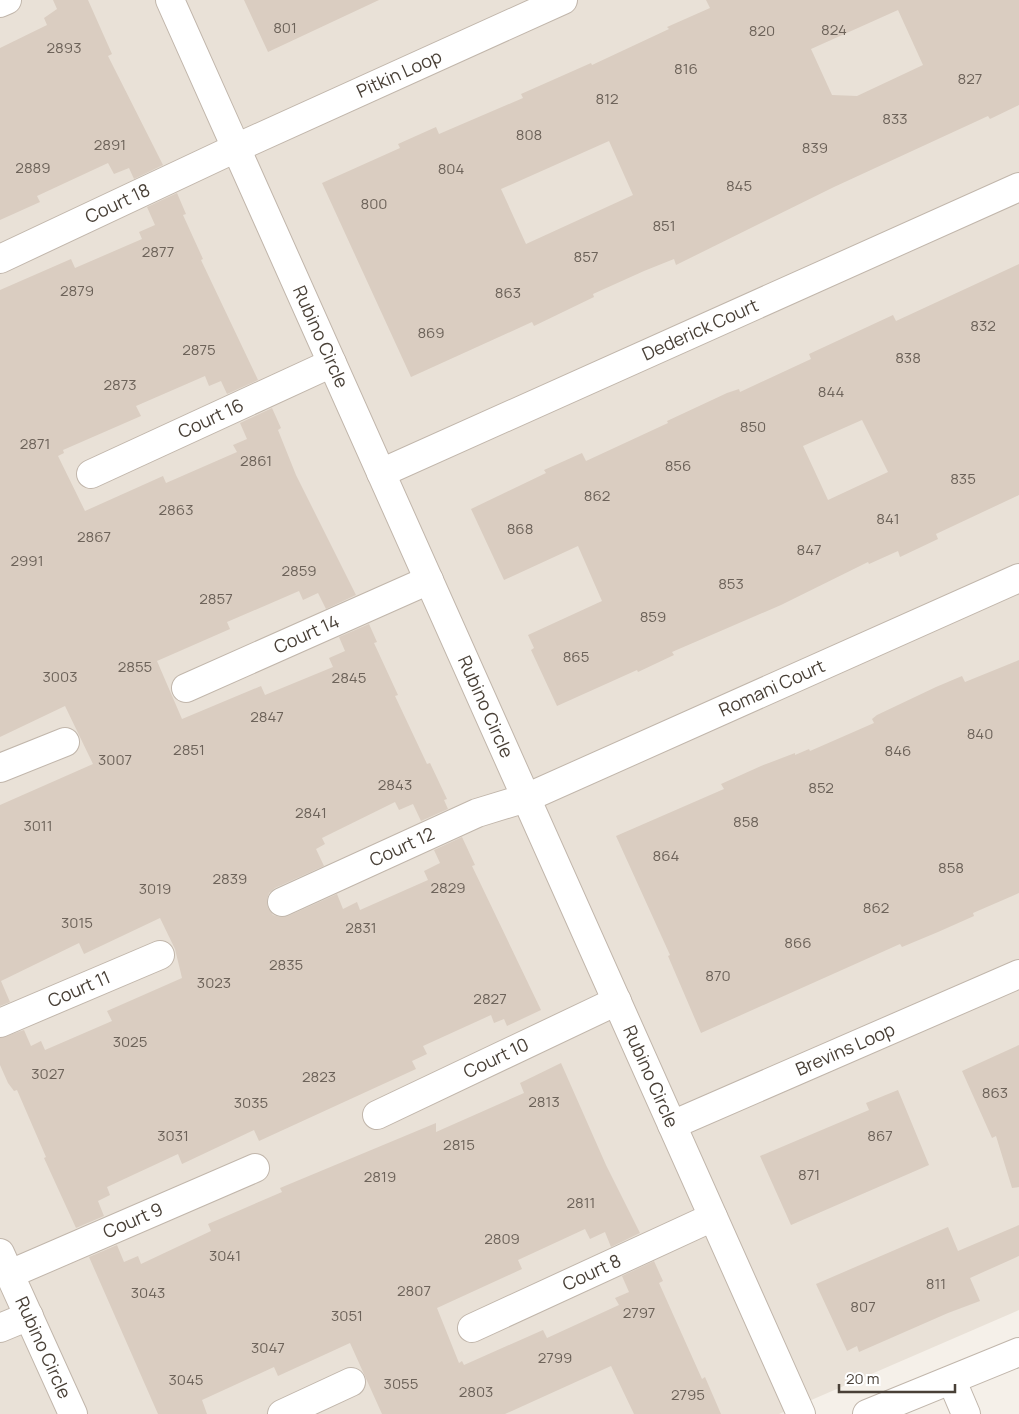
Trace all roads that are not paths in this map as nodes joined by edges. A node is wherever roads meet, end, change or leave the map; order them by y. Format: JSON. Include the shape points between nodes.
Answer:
{"nodes":[{"id":1,"x":7,"y":0,"type":"edge"},
{"id":2,"x":170,"y":0,"type":"edge"},
{"id":3,"x":563,"y":0,"type":"edge"},
{"id":4,"x":0,"y":3,"type":"edge"},
{"id":5,"x":236,"y":148,"type":"junction"},
{"id":6,"x":1019,"y":187,"type":"edge"},
{"id":7,"x":0,"y":259,"type":"edge"},
{"id":8,"x":332,"y":363,"type":"junction"},
{"id":9,"x":381,"y":473,"type":"junction"},
{"id":10,"x":91,"y":474,"type":"dead end"},
{"id":11,"x":1019,"y":578,"type":"edge"},
{"id":12,"x":429,"y":580,"type":"junction"},
{"id":13,"x":186,"y":688,"type":"dead end"},
{"id":14,"x":65,"y":742,"type":"dead end"},
{"id":15,"x":0,"y":768,"type":"edge"},
{"id":16,"x":526,"y":798,"type":"junction"},
{"id":17,"x":282,"y":902,"type":"dead end"},
{"id":18,"x":160,"y":955,"type":"dead end"},
{"id":19,"x":1019,"y":974,"type":"edge"},
{"id":20,"x":617,"y":1002,"type":"junction"},
{"id":21,"x":0,"y":1023,"type":"edge"},
{"id":22,"x":377,"y":1115,"type":"dead end"},
{"id":23,"x":672,"y":1125,"type":"junction"},
{"id":24,"x":255,"y":1168,"type":"dead end"},
{"id":25,"x":713,"y":1217,"type":"junction"},
{"id":26,"x":5,"y":1264,"type":"edge"},
{"id":27,"x":29,"y":1316,"type":"junction"},
{"id":28,"x":0,"y":1328,"type":"edge"},
{"id":29,"x":472,"y":1328,"type":"dead end"},
{"id":30,"x":1019,"y":1352,"type":"edge"},
{"id":31,"x":952,"y":1381,"type":"junction"},
{"id":32,"x":351,"y":1382,"type":"dead end"},
{"id":33,"x":73,"y":1414,"type":"edge"},
{"id":34,"x":282,"y":1414,"type":"edge"},
{"id":35,"x":801,"y":1414,"type":"edge"},
{"id":36,"x":868,"y":1414,"type":"edge"},
{"id":37,"x":966,"y":1414,"type":"edge"}],
"edges":[{"from":1,"to":4,"type":"street"},
{"from":2,"to":5,"type":"street","name":"Rubino Circle"},
{"from":3,"to":5,"type":"street","name":"Pitkin Loop"},
{"from":5,"to":7,"type":"street","name":"Court 18"},
{"from":5,"to":8,"type":"street","name":"Rubino Circle"},
{"from":6,"to":9,"type":"street","name":"Dederick Court"},
{"from":8,"to":9,"type":"street","name":"Rubino Circle"},
{"from":8,"to":10,"type":"street","name":"Court 16"},
{"from":9,"to":12,"type":"street","name":"Rubino Circle"},
{"from":11,"to":16,"type":"street","name":"Romani Court"},
{"from":12,"to":13,"type":"street","name":"Court 14"},
{"from":12,"to":16,"type":"street","name":"Rubino Circle"},
{"from":14,"to":15,"type":"street"},
{"from":16,"to":17,"type":"street","name":"Court 12","via":[[477,813]]},
{"from":16,"to":20,"type":"street","name":"Rubino Circle"},
{"from":18,"to":21,"type":"street","name":"Court 11"},
{"from":19,"to":23,"type":"street","name":"Brevins Loop"},
{"from":20,"to":22,"type":"street","name":"Court 10"},
{"from":20,"to":23,"type":"street","name":"Rubino Circle"},
{"from":23,"to":25,"type":"street","name":"Rubino Circle"},
{"from":24,"to":26,"type":"street","name":"Court 9"},
{"from":25,"to":29,"type":"street","name":"Court 8"},
{"from":25,"to":35,"type":"street","name":"Rubino Circle"},
{"from":26,"to":27,"type":"street","name":"Rubino Circle"},
{"from":27,"to":28,"type":"street"},
{"from":27,"to":33,"type":"street","name":"Rubino Circle"},
{"from":30,"to":31,"type":"street"},
{"from":31,"to":36,"type":"street"},
{"from":31,"to":37,"type":"street"},
{"from":32,"to":34,"type":"street"}]}
